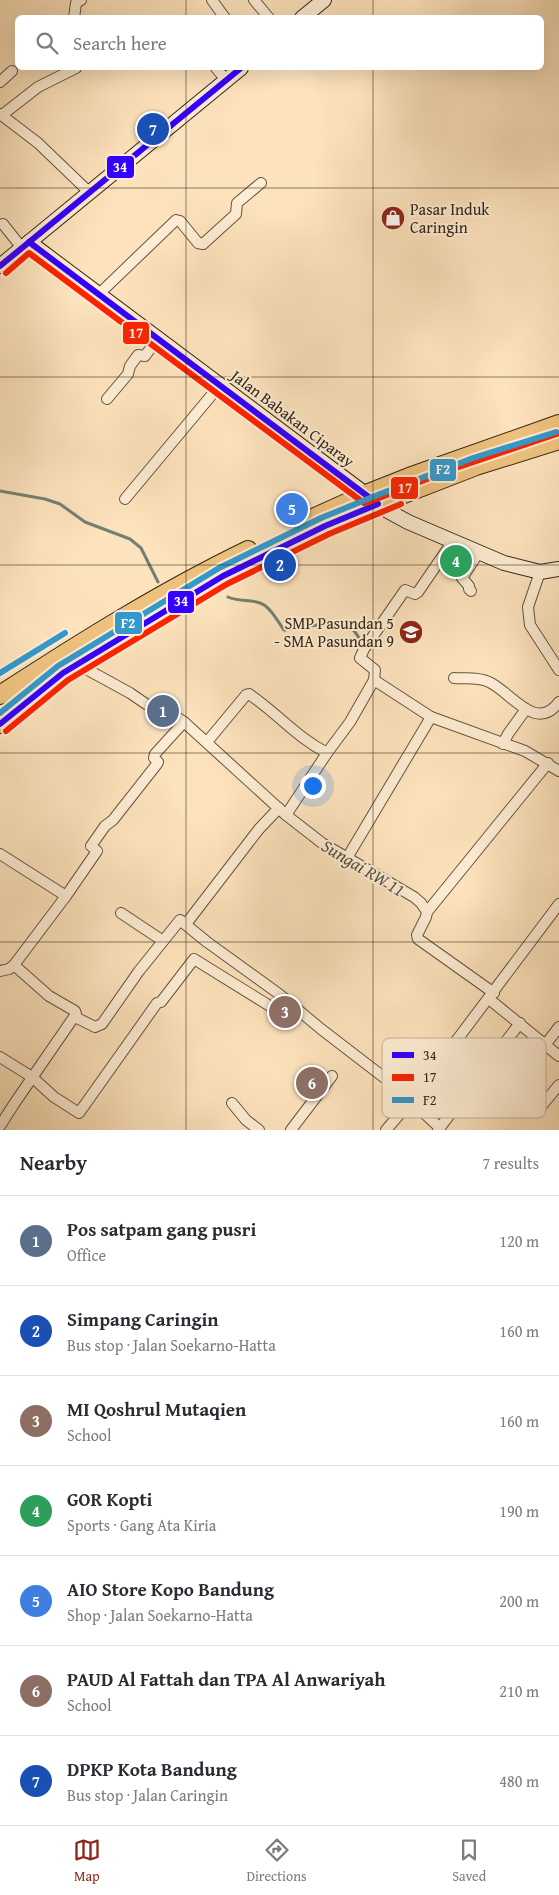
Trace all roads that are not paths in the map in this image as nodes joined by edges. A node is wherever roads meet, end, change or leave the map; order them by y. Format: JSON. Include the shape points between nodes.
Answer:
{"nodes":[{"id":1,"x":212,"y":0,"type":"edge"},
{"id":2,"x":254,"y":0,"type":"edge"},
{"id":3,"x":324,"y":0,"type":"edge"},
{"id":4,"x":77,"y":1,"type":"edge"},
{"id":5,"x":75,"y":15,"type":"edge"},
{"id":6,"x":223,"y":15,"type":"edge"},
{"id":7,"x":266,"y":15,"type":"edge"},
{"id":8,"x":306,"y":15,"type":"edge"},
{"id":9,"x":72,"y":70,"type":"edge"},
{"id":10,"x":218,"y":70,"type":"edge"},
{"id":11,"x":238,"y":70,"type":"edge"},
{"id":12,"x":12,"y":71,"type":"dead end"},
{"id":13,"x":226,"y":80,"type":"junction"},
{"id":14,"x":0,"y":82,"type":"edge"},
{"id":15,"x":1,"y":115,"type":"edge"},
{"id":16,"x":261,"y":183,"type":"dead end"},
{"id":17,"x":89,"y":192,"type":"junction"},
{"id":18,"x":3,"y":224,"type":"dead end"},
{"id":19,"x":26,"y":245,"type":"junction"},
{"id":20,"x":0,"y":266,"type":"edge"},
{"id":21,"x":99,"y":294,"type":"junction"},
{"id":22,"x":158,"y":338,"type":"junction"},
{"id":23,"x":220,"y":385,"type":"junction"},
{"id":24,"x":107,"y":399,"type":"dead end"},
{"id":25,"x":559,"y":424,"type":"edge"},
{"id":26,"x":559,"y":440,"type":"edge"},
{"id":27,"x":125,"y":499,"type":"dead end"},
{"id":28,"x":372,"y":499,"type":"junction"},
{"id":29,"x":453,"y":541,"type":"junction"},
{"id":30,"x":260,"y":544,"type":"junction"},
{"id":31,"x":479,"y":552,"type":"junction"},
{"id":32,"x":559,"y":569,"type":"edge"},
{"id":33,"x":540,"y":572,"type":"junction"},
{"id":34,"x":471,"y":591,"type":"dead end"},
{"id":35,"x":70,"y":668,"type":"junction"},
{"id":36,"x":559,"y":670,"type":"edge"},
{"id":37,"x":454,"y":678,"type":"dead end"},
{"id":38,"x":374,"y":680,"type":"junction"},
{"id":39,"x":0,"y":683,"type":"edge"},
{"id":40,"x":0,"y":695,"type":"edge"},
{"id":41,"x":559,"y":702,"type":"edge"},
{"id":42,"x":526,"y":710,"type":"junction"},
{"id":43,"x":0,"y":711,"type":"edge"},
{"id":44,"x":431,"y":717,"type":"junction"},
{"id":45,"x":184,"y":722,"type":"junction"},
{"id":46,"x":0,"y":724,"type":"edge"},
{"id":47,"x":208,"y":742,"type":"junction"},
{"id":48,"x":504,"y":744,"type":"junction"},
{"id":49,"x":327,"y":753,"type":"junction"},
{"id":50,"x":548,"y":763,"type":"junction"},
{"id":51,"x":559,"y":771,"type":"edge"},
{"id":52,"x":282,"y":811,"type":"junction"},
{"id":53,"x":0,"y":854,"type":"edge"},
{"id":54,"x":346,"y":858,"type":"junction"},
{"id":55,"x":66,"y":896,"type":"junction"},
{"id":56,"x":559,"y":904,"type":"edge"},
{"id":57,"x":427,"y":912,"type":"junction"},
{"id":58,"x":122,"y":913,"type":"dead end"},
{"id":59,"x":186,"y":924,"type":"junction"},
{"id":60,"x":163,"y":941,"type":"junction"},
{"id":61,"x":14,"y":965,"type":"junction"},
{"id":62,"x":0,"y":971,"type":"edge"},
{"id":63,"x":491,"y":996,"type":"junction"},
{"id":64,"x":285,"y":999,"type":"junction"},
{"id":65,"x":75,"y":1017,"type":"junction"},
{"id":66,"x":520,"y":1023,"type":"junction"},
{"id":67,"x":559,"y":1026,"type":"edge"},
{"id":68,"x":459,"y":1038,"type":"edge"},
{"id":69,"x":509,"y":1038,"type":"edge"},
{"id":70,"x":543,"y":1038,"type":"edge"},
{"id":71,"x":548,"y":1041,"type":"joint"},
{"id":72,"x":559,"y":1056,"type":"edge"},
{"id":73,"x":0,"y":1057,"type":"edge"},
{"id":74,"x":332,"y":1076,"type":"dead end"},
{"id":75,"x":382,"y":1076,"type":"edge"},
{"id":76,"x":32,"y":1077,"type":"junction"},
{"id":77,"x":559,"y":1085,"type":"edge"},
{"id":78,"x":546,"y":1100,"type":"edge"},
{"id":79,"x":232,"y":1103,"type":"dead end"},
{"id":80,"x":396,"y":1118,"type":"edge"},
{"id":81,"x":429,"y":1118,"type":"edge"},
{"id":82,"x":447,"y":1118,"type":"edge"},
{"id":83,"x":0,"y":1126,"type":"edge"},
{"id":84,"x":439,"y":1129,"type":"edge"},
{"id":85,"x":259,"y":1130,"type":"edge"},
{"id":86,"x":291,"y":1130,"type":"edge"},
{"id":87,"x":386,"y":1130,"type":"edge"}],
"edges":[{"from":1,"to":6,"type":"street"},
{"from":2,"to":7,"type":"street"},
{"from":3,"to":8,"type":"street"},
{"from":4,"to":5,"type":"street"},
{"from":9,"to":15,"type":"street","via":[[38,87]]},
{"from":10,"to":13,"type":"street"},
{"from":11,"to":13,"type":"street"},
{"from":12,"to":14,"type":"street"},
{"from":13,"to":17,"type":"street"},
{"from":15,"to":17,"type":"street","via":[[38,143]]},
{"from":16,"to":21,"type":"street","via":[[237,203],[236,214],[203,244],[198,243],[176,220]]},
{"from":17,"to":19,"type":"street"},
{"from":18,"to":19,"type":"street"},
{"from":19,"to":20,"type":"street"},
{"from":19,"to":21,"type":"street","name":"Jalan Babakan Ciparay"},
{"from":21,"to":22,"type":"street","name":"Jalan Babakan Ciparay"},
{"from":22,"to":23,"type":"street","name":"Jalan Babakan Ciparay"},
{"from":22,"to":24,"type":"street","via":[[145,356],[139,355]]},
{"from":23,"to":27,"type":"street"},
{"from":23,"to":28,"type":"street","name":"Jalan Babakan Ciparay"},
{"from":25,"to":28,"type":"highway","via":[[447,462]]},
{"from":26,"to":28,"type":"highway"},
{"from":28,"to":29,"type":"street","name":"Jalan Babakan Ciparay","via":[[404,520]]},
{"from":28,"to":30,"type":"highway"},
{"from":28,"to":35,"type":"highway","via":[[223,576]]},
{"from":29,"to":31,"type":"street","name":"Jalan Babakan Ciparay"},
{"from":29,"to":38,"type":"street","via":[[418,592],[405,590],[361,654],[361,660],[375,670]]},
{"from":30,"to":39,"type":"highway","via":[[230,550],[205,562]]},
{"from":30,"to":40,"type":"highway","via":[[151,600]]},
{"from":31,"to":33,"type":"street","name":"Jalan Babakan Ciparay"},
{"from":31,"to":34,"type":"street","via":[[462,578]]},
{"from":32,"to":33,"type":"street","name":"Jalan Babakan Ciparay"},
{"from":33,"to":36,"type":"street","via":[[528,607],[530,625]]},
{"from":35,"to":43,"type":"highway"},
{"from":35,"to":45,"type":"street","via":[[146,704],[166,710]]},
{"from":35,"to":46,"type":"highway"},
{"from":37,"to":42,"type":"street","via":[[489,682]]},
{"from":38,"to":44,"type":"street"},
{"from":38,"to":49,"type":"street","via":[[350,722]]},
{"from":41,"to":42,"type":"street","via":[[545,713]]},
{"from":42,"to":48,"type":"street"},
{"from":44,"to":48,"type":"street"},
{"from":44,"to":54,"type":"street"},
{"from":45,"to":47,"type":"street"},
{"from":45,"to":55,"type":"street","via":[[155,754],[157,764],[91,846],[97,851]]},
{"from":47,"to":49,"type":"street","via":[[249,694],[294,732]]},
{"from":47,"to":52,"type":"street"},
{"from":48,"to":50,"type":"street"},
{"from":49,"to":52,"type":"street"},
{"from":50,"to":51,"type":"street"},
{"from":50,"to":57,"type":"street"},
{"from":52,"to":54,"type":"street"},
{"from":52,"to":59,"type":"street","via":[[259,829]]},
{"from":53,"to":55,"type":"street"},
{"from":54,"to":57,"type":"street","via":[[414,897]]},
{"from":55,"to":61,"type":"street"},
{"from":56,"to":63,"type":"street"},
{"from":57,"to":63,"type":"street","via":[[418,939]]},
{"from":58,"to":60,"type":"street"},
{"from":59,"to":60,"type":"street","via":[[179,920]]},
{"from":59,"to":64,"type":"street"},
{"from":60,"to":65,"type":"street","via":[[102,1024],[95,1027]]},
{"from":61,"to":62,"type":"street"},
{"from":61,"to":65,"type":"street","via":[[49,996],[75,1011]]},
{"from":63,"to":66,"type":"street"},
{"from":63,"to":68,"type":"street"},
{"from":64,"to":75,"type":"street"},
{"from":64,"to":76,"type":"street","via":[[278,1008],[273,1008],[194,960],[158,1003],[80,1113],[54,1097]]},
{"from":65,"to":76,"type":"street"},
{"from":66,"to":69,"type":"street"},
{"from":66,"to":70,"type":"street"},
{"from":67,"to":71,"type":"street"},
{"from":71,"to":72,"type":"street"},
{"from":73,"to":76,"type":"street"},
{"from":74,"to":86,"type":"street"},
{"from":76,"to":83,"type":"street"},
{"from":77,"to":78,"type":"street"},
{"from":79,"to":85,"type":"street"},
{"from":80,"to":87,"type":"street"},
{"from":81,"to":84,"type":"street"},
{"from":82,"to":84,"type":"street"}]}
